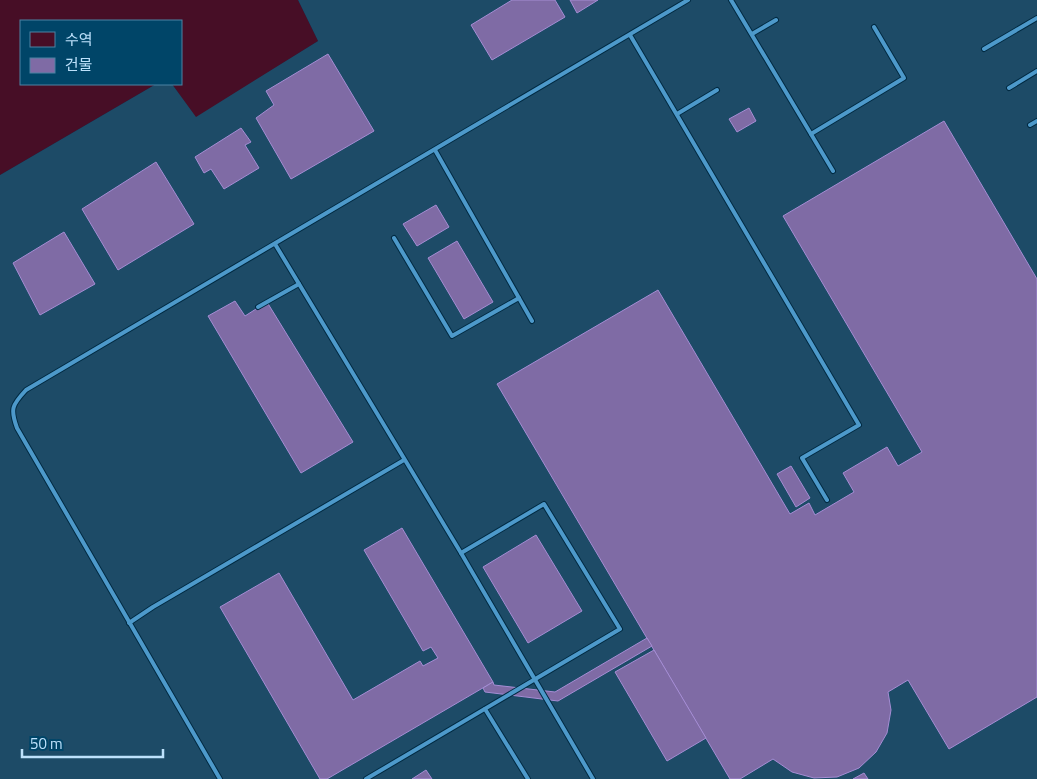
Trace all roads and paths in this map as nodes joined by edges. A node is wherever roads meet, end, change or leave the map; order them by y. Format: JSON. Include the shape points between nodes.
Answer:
{"nodes":[{"id":1,"x":688,"y":0,"type":"edge"},
{"id":2,"x":731,"y":0,"type":"edge"},
{"id":3,"x":1037,"y":18,"type":"edge"},
{"id":4,"x":776,"y":20,"type":"dead end"},
{"id":5,"x":874,"y":27,"type":"dead end"},
{"id":6,"x":752,"y":34,"type":"junction"},
{"id":7,"x":630,"y":35,"type":"junction"},
{"id":8,"x":984,"y":49,"type":"dead end"},
{"id":9,"x":1037,"y":71,"type":"edge"},
{"id":10,"x":1009,"y":88,"type":"dead end"},
{"id":11,"x":717,"y":90,"type":"dead end"},
{"id":12,"x":677,"y":114,"type":"junction"},
{"id":13,"x":1037,"y":121,"type":"edge"},
{"id":14,"x":1030,"y":125,"type":"dead end"},
{"id":15,"x":811,"y":134,"type":"junction"},
{"id":16,"x":435,"y":150,"type":"junction"},
{"id":17,"x":833,"y":171,"type":"dead end"},
{"id":18,"x":394,"y":238,"type":"dead end"},
{"id":19,"x":275,"y":244,"type":"junction"},
{"id":20,"x":299,"y":284,"type":"junction"},
{"id":21,"x":518,"y":298,"type":"junction"},
{"id":22,"x":258,"y":306,"type":"dead end"},
{"id":23,"x":532,"y":321,"type":"dead end"},
{"id":24,"x":404,"y":460,"type":"junction"},
{"id":25,"x":827,"y":500,"type":"dead end"},
{"id":26,"x":461,"y":553,"type":"junction"},
{"id":27,"x":129,"y":623,"type":"junction"},
{"id":28,"x":535,"y":678,"type":"junction"},
{"id":29,"x":485,"y":709,"type":"junction"},
{"id":30,"x":220,"y":779,"type":"edge"},
{"id":31,"x":366,"y":779,"type":"edge"},
{"id":32,"x":528,"y":779,"type":"edge"},
{"id":33,"x":593,"y":779,"type":"edge"}],
"edges":[{"from":1,"to":7,"type":"lane"},
{"from":2,"to":6,"type":"lane"},
{"from":3,"to":8,"type":"lane"},
{"from":4,"to":6,"type":"lane"},
{"from":5,"to":15,"type":"lane","via":[[904,78]]},
{"from":6,"to":15,"type":"lane"},
{"from":7,"to":12,"type":"lane"},
{"from":7,"to":16,"type":"lane"},
{"from":9,"to":10,"type":"lane"},
{"from":11,"to":12,"type":"lane"},
{"from":12,"to":25,"type":"lane","via":[[859,425],[802,458]]},
{"from":13,"to":14,"type":"lane"},
{"from":15,"to":17,"type":"lane"},
{"from":16,"to":19,"type":"lane"},
{"from":16,"to":21,"type":"lane"},
{"from":18,"to":21,"type":"lane","via":[[452,336]]},
{"from":19,"to":20,"type":"lane"},
{"from":19,"to":27,"type":"lane","via":[[26,390],[14,404],[12,415],[17,428]]},
{"from":20,"to":22,"type":"lane"},
{"from":20,"to":24,"type":"lane"},
{"from":21,"to":23,"type":"lane"},
{"from":24,"to":26,"type":"lane"},
{"from":24,"to":27,"type":"lane"},
{"from":26,"to":28,"type":"lane"},
{"from":26,"to":28,"type":"lane","via":[[544,504],[620,629]]},
{"from":27,"to":30,"type":"lane"},
{"from":28,"to":29,"type":"lane"},
{"from":28,"to":33,"type":"lane"},
{"from":29,"to":31,"type":"lane"},
{"from":29,"to":32,"type":"lane"}]}
